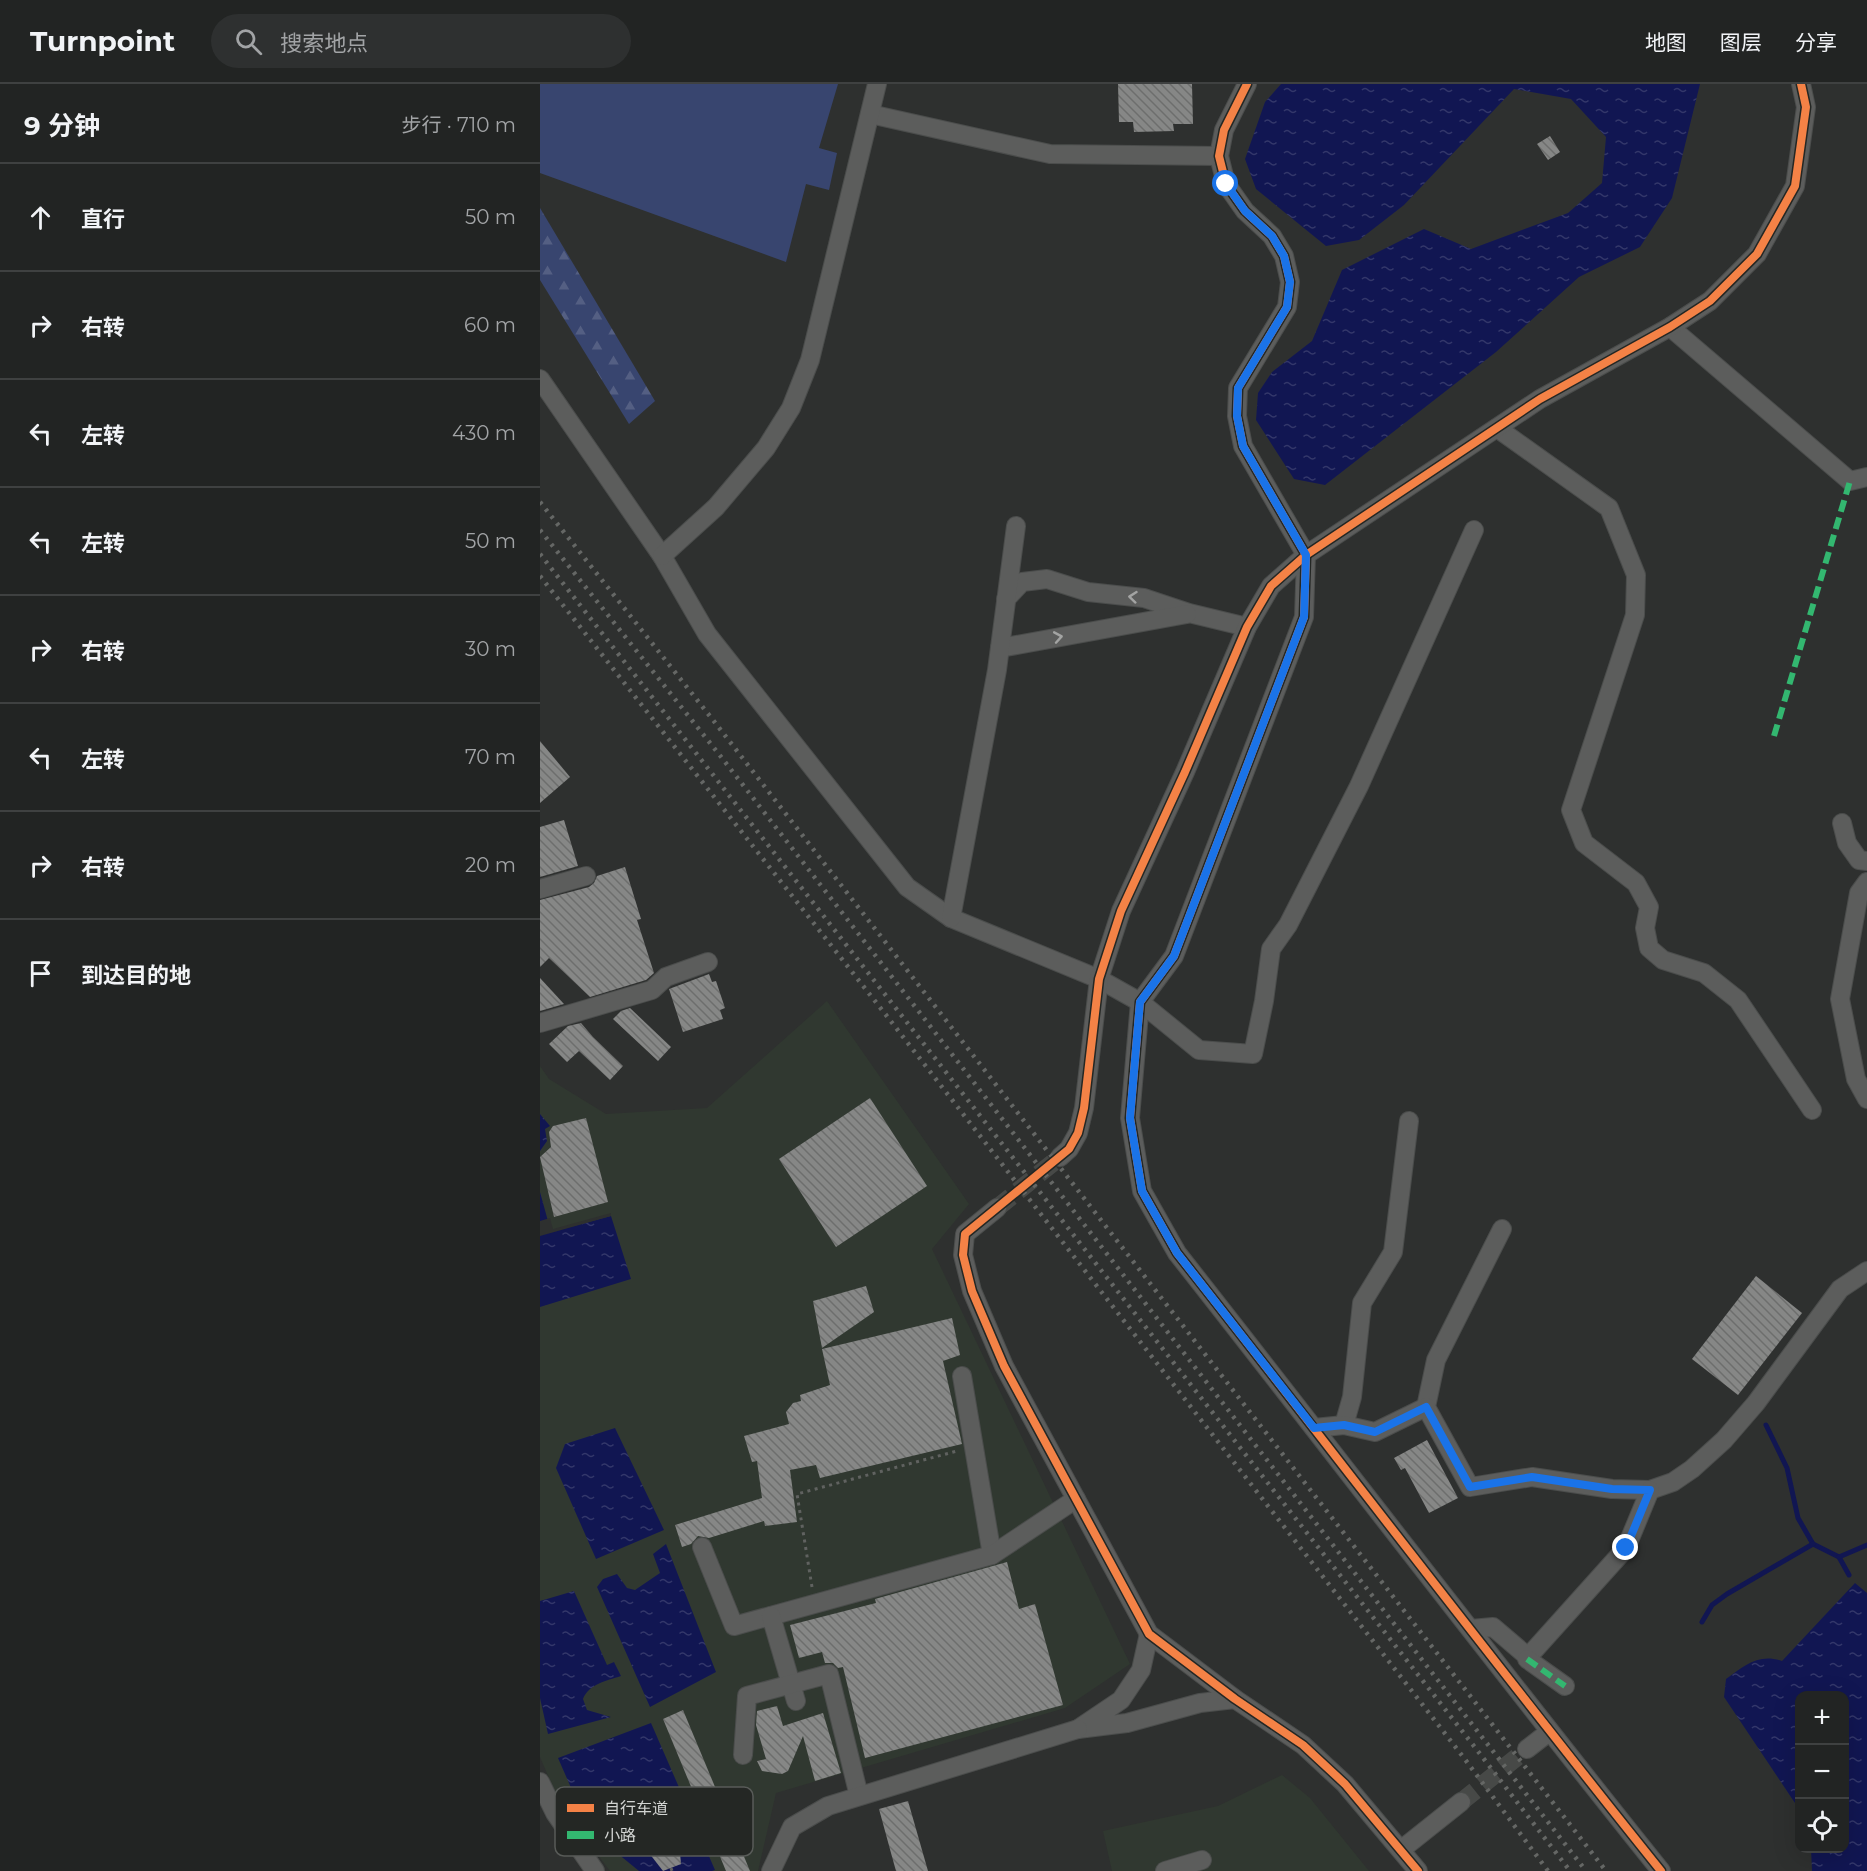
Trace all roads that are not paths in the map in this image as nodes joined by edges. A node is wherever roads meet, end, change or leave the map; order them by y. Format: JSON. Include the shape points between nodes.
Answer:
{"nodes":[{"id":1,"x":877,"y":84,"type":"edge"},
{"id":2,"x":1247,"y":84,"type":"edge"},
{"id":3,"x":1801,"y":84,"type":"edge"},
{"id":4,"x":870,"y":114,"type":"junction"},
{"id":5,"x":1219,"y":156,"type":"junction"},
{"id":6,"x":1670,"y":327,"type":"junction"},
{"id":7,"x":540,"y":379,"type":"edge"},
{"id":8,"x":1497,"y":428,"type":"junction"},
{"id":9,"x":1867,"y":477,"type":"edge"},
{"id":10,"x":1016,"y":526,"type":"dead end"},
{"id":11,"x":1474,"y":530,"type":"dead end"},
{"id":12,"x":1306,"y":555,"type":"junction"},
{"id":13,"x":662,"y":556,"type":"junction"},
{"id":14,"x":1006,"y":599,"type":"junction"},
{"id":15,"x":1189,"y":613,"type":"junction"},
{"id":16,"x":1247,"y":627,"type":"junction"},
{"id":17,"x":1000,"y":648,"type":"junction"},
{"id":18,"x":1842,"y":823,"type":"dead end"},
{"id":19,"x":1867,"y":861,"type":"edge"},
{"id":20,"x":586,"y":876,"type":"dead end"},
{"id":21,"x":1867,"y":882,"type":"edge"},
{"id":22,"x":540,"y":890,"type":"edge"},
{"id":23,"x":951,"y":918,"type":"junction"},
{"id":24,"x":708,"y":962,"type":"dead end"},
{"id":25,"x":1099,"y":979,"type":"junction"},
{"id":26,"x":1140,"y":1002,"type":"junction"},
{"id":27,"x":540,"y":1023,"type":"edge"},
{"id":28,"x":1867,"y":1099,"type":"edge"},
{"id":29,"x":1812,"y":1110,"type":"dead end"},
{"id":30,"x":1409,"y":1121,"type":"dead end"},
{"id":31,"x":1060,"y":1157,"type":"tunnel mouth"},
{"id":32,"x":997,"y":1208,"type":"tunnel mouth"},
{"id":33,"x":1502,"y":1229,"type":"dead end"},
{"id":34,"x":1867,"y":1271,"type":"edge"},
{"id":35,"x":962,"y":1376,"type":"dead end"},
{"id":36,"x":1426,"y":1407,"type":"junction"},
{"id":37,"x":1344,"y":1425,"type":"junction"},
{"id":38,"x":1314,"y":1428,"type":"junction"},
{"id":39,"x":1650,"y":1490,"type":"junction"},
{"id":40,"x":1076,"y":1499,"type":"junction"},
{"id":41,"x":702,"y":1547,"type":"dead end"},
{"id":42,"x":992,"y":1555,"type":"junction"},
{"id":43,"x":771,"y":1616,"type":"junction"},
{"id":44,"x":1471,"y":1629,"type":"junction"},
{"id":45,"x":1149,"y":1634,"type":"junction"},
{"id":46,"x":1527,"y":1659,"type":"dead end"},
{"id":47,"x":1565,"y":1686,"type":"dead end"},
{"id":48,"x":793,"y":1693,"type":"junction"},
{"id":49,"x":1235,"y":1699,"type":"junction"},
{"id":50,"x":1078,"y":1729,"type":"junction"},
{"id":51,"x":1549,"y":1732,"type":"junction"},
{"id":52,"x":1527,"y":1749,"type":"tunnel mouth"},
{"id":53,"x":743,"y":1755,"type":"dead end"},
{"id":54,"x":540,"y":1782,"type":"edge"},
{"id":55,"x":859,"y":1796,"type":"junction"},
{"id":56,"x":1461,"y":1802,"type":"tunnel mouth"},
{"id":57,"x":555,"y":1813,"type":"edge"},
{"id":58,"x":1402,"y":1849,"type":"junction"},
{"id":59,"x":585,"y":1856,"type":"edge"},
{"id":60,"x":1202,"y":1860,"type":"dead end"},
{"id":61,"x":596,"y":1871,"type":"edge"},
{"id":62,"x":771,"y":1871,"type":"edge"},
{"id":63,"x":1165,"y":1871,"type":"edge"},
{"id":64,"x":1418,"y":1871,"type":"edge"},
{"id":65,"x":1661,"y":1871,"type":"edge"}],
"edges":[{"from":1,"to":4,"type":"street"},
{"from":2,"to":5,"type":"street","via":[[1224,130]]},
{"from":3,"to":6,"type":"street","via":[[1806,107],[1795,186],[1757,254],[1710,301]]},
{"from":4,"to":5,"type":"street","via":[[1050,154]]},
{"from":4,"to":13,"type":"street","via":[[810,360],[791,408],[766,448],[723,499]]},
{"from":5,"to":12,"type":"street","via":[[1226,184],[1245,211],[1272,236],[1284,256],[1290,282],[1287,307],[1238,388],[1237,416],[1243,446]]},
{"from":6,"to":8,"type":"street","via":[[1540,399]]},
{"from":6,"to":9,"type":"street","via":[[1850,481]]},
{"from":7,"to":13,"type":"street"},
{"from":8,"to":12,"type":"street"},
{"from":8,"to":29,"type":"street","via":[[1609,508],[1636,575],[1635,615],[1571,810],[1584,843],[1636,883],[1649,907],[1645,928],[1649,948],[1663,960],[1704,973],[1738,1000]]},
{"from":10,"to":14,"type":"street"},
{"from":11,"to":26,"type":"street","via":[[1359,786],[1288,925],[1271,949],[1253,1054],[1199,1050]]},
{"from":12,"to":16,"type":"street","via":[[1271,586]]},
{"from":12,"to":26,"type":"street","via":[[1304,617],[1174,956]]},
{"from":13,"to":23,"type":"street","via":[[707,634],[826,786],[907,887]]},
{"from":15,"to":14,"type":"street","one_way":true,"via":[[1144,598],[1088,592],[1047,579],[1022,582]]},
{"from":14,"to":17,"type":"street"},
{"from":15,"to":16,"type":"street"},
{"from":17,"to":15,"type":"street","one_way":true},
{"from":16,"to":25,"type":"street","via":[[1121,911]]},
{"from":17,"to":23,"type":"street"},
{"from":18,"to":19,"type":"street","via":[[1847,843],[1859,860]]},
{"from":20,"to":22,"type":"street"},
{"from":21,"to":28,"type":"street","via":[[1859,893],[1840,999],[1856,1079]]},
{"from":23,"to":25,"type":"street"},
{"from":24,"to":27,"type":"street","via":[[666,977],[652,990]]},
{"from":25,"to":26,"type":"street"},
{"from":25,"to":31,"type":"street","via":[[1084,1108],[1078,1133]]},
{"from":26,"to":38,"type":"street","via":[[1130,1118],[1142,1191],[1177,1253]]},
{"from":30,"to":37,"type":"street","via":[[1393,1252],[1362,1303],[1352,1397]]},
{"from":32,"to":40,"type":"street","via":[[965,1234],[963,1256],[972,1291],[1005,1366]]},
{"from":33,"to":36,"type":"street","via":[[1436,1360]]},
{"from":34,"to":39,"type":"street","via":[[1840,1289],[1724,1440],[1673,1482]]},
{"from":35,"to":42,"type":"street"},
{"from":36,"to":37,"type":"street","via":[[1375,1432]]},
{"from":36,"to":39,"type":"street","via":[[1470,1487],[1532,1477],[1612,1489]]},
{"from":37,"to":38,"type":"street"},
{"from":38,"to":44,"type":"street"},
{"from":39,"to":44,"type":"street","via":[[1626,1548],[1528,1657],[1493,1627]]},
{"from":40,"to":42,"type":"street"},
{"from":40,"to":45,"type":"street"},
{"from":41,"to":43,"type":"street","via":[[734,1626]]},
{"from":42,"to":43,"type":"street"},
{"from":43,"to":48,"type":"street"},
{"from":44,"to":51,"type":"street"},
{"from":45,"to":49,"type":"street"},
{"from":45,"to":50,"type":"street","via":[[1141,1670],[1121,1700]]},
{"from":46,"to":47,"type":"street"},
{"from":48,"to":53,"type":"street","via":[[747,1696]]},
{"from":48,"to":55,"type":"street","via":[[829,1674]]},
{"from":49,"to":50,"type":"street","via":[[1200,1703],[1127,1723]]},
{"from":49,"to":58,"type":"street","via":[[1304,1745],[1345,1784]]},
{"from":50,"to":55,"type":"street"},
{"from":51,"to":52,"type":"street"},
{"from":51,"to":65,"type":"street"},
{"from":54,"to":57,"type":"street"},
{"from":55,"to":62,"type":"street","via":[[828,1806],[792,1827]]},
{"from":56,"to":58,"type":"street"},
{"from":58,"to":64,"type":"street"},
{"from":59,"to":61,"type":"street"},
{"from":60,"to":63,"type":"street"}]}
